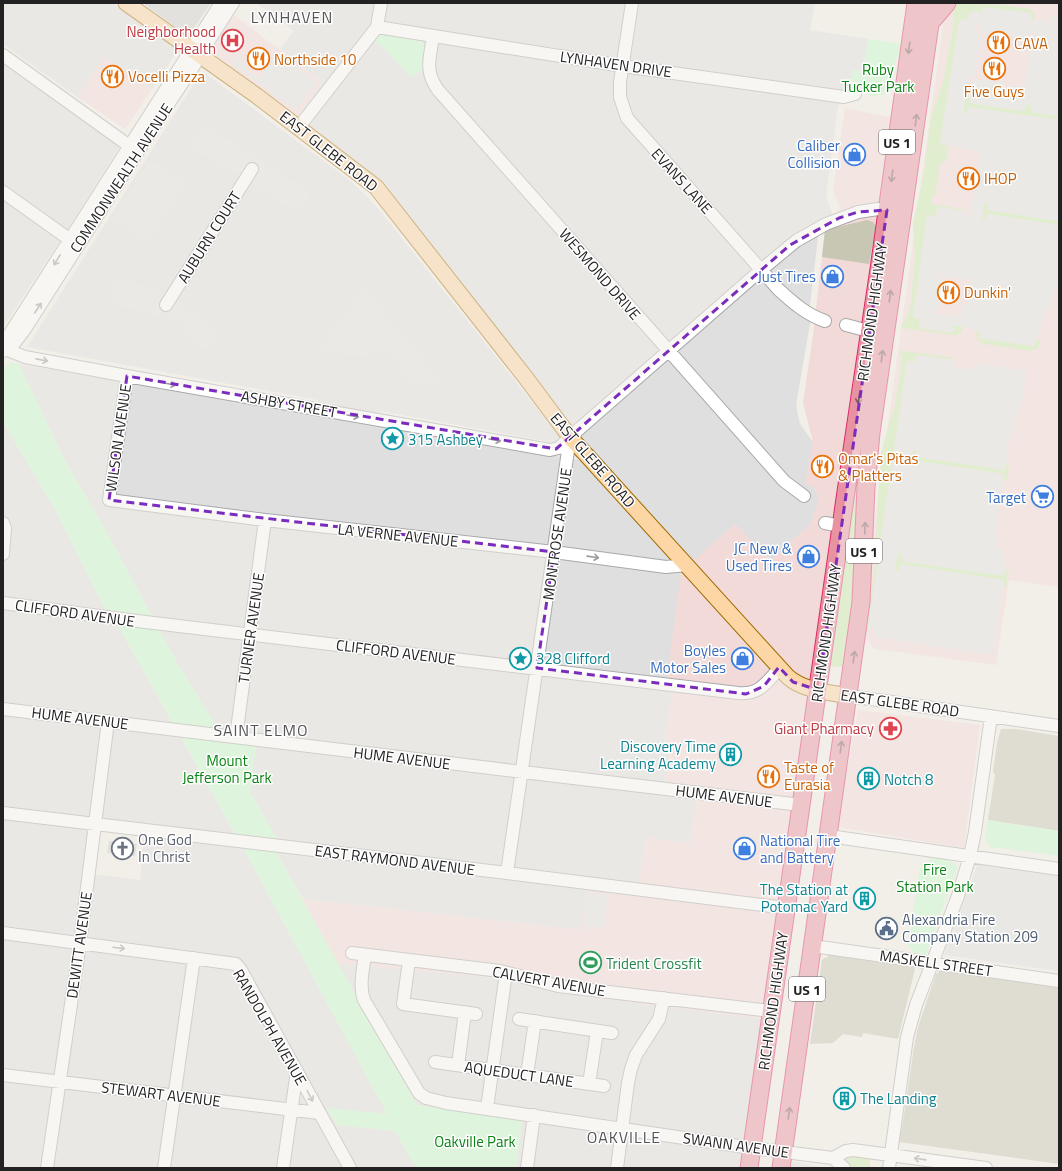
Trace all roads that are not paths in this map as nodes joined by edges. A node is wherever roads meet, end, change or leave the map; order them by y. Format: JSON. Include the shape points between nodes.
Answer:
{"nodes":[{"id":1,"x":126,"y":3,"type":"edge"},
{"id":2,"x":221,"y":3,"type":"edge"},
{"id":3,"x":232,"y":3,"type":"edge"},
{"id":4,"x":381,"y":3,"type":"edge"},
{"id":5,"x":632,"y":3,"type":"edge"},
{"id":6,"x":916,"y":3,"type":"edge"},
{"id":7,"x":928,"y":3,"type":"edge"},
{"id":8,"x":933,"y":3,"type":"edge"},
{"id":9,"x":947,"y":3,"type":"edge"},
{"id":10,"x":930,"y":23,"type":"junction"},
{"id":11,"x":377,"y":27,"type":"junction"},
{"id":12,"x":433,"y":36,"type":"junction"},
{"id":13,"x":196,"y":52,"type":"junction"},
{"id":14,"x":3,"y":55,"type":"edge"},
{"id":15,"x":623,"y":66,"type":"junction"},
{"id":16,"x":855,"y":94,"type":"dead end"},
{"id":17,"x":299,"y":128,"type":"junction"},
{"id":18,"x":133,"y":149,"type":"junction"},
{"id":19,"x":252,"y":169,"type":"dead end"},
{"id":20,"x":3,"y":192,"type":"edge"},
{"id":21,"x":895,"y":212,"type":"junction"},
{"id":22,"x":74,"y":242,"type":"junction"},
{"id":23,"x":761,"y":270,"type":"junction"},
{"id":24,"x":166,"y":305,"type":"dead end"},
{"id":25,"x":825,"y":321,"type":"dead end"},
{"id":26,"x":846,"y":325,"type":"dead end"},
{"id":27,"x":877,"y":333,"type":"junction"},
{"id":28,"x":4,"y":350,"type":"edge"},
{"id":29,"x":668,"y":351,"type":"junction"},
{"id":30,"x":127,"y":376,"type":"junction"},
{"id":31,"x":570,"y":437,"type":"junction"},
{"id":32,"x":804,"y":496,"type":"dead end"},
{"id":33,"x":109,"y":500,"type":"joint"},
{"id":34,"x":265,"y":520,"type":"junction"},
{"id":35,"x":3,"y":523,"type":"edge"},
{"id":36,"x":554,"y":552,"type":"junction"},
{"id":37,"x":3,"y":554,"type":"edge"},
{"id":38,"x":687,"y":565,"type":"junction"},
{"id":39,"x":3,"y":603,"type":"edge"},
{"id":40,"x":250,"y":635,"type":"junction"},
{"id":41,"x":537,"y":668,"type":"junction"},
{"id":42,"x":780,"y":668,"type":"junction"},
{"id":43,"x":818,"y":690,"type":"junction"},
{"id":44,"x":848,"y":696,"type":"junction"},
{"id":45,"x":3,"y":709,"type":"edge"},
{"id":46,"x":991,"y":716,"type":"junction"},
{"id":47,"x":108,"y":721,"type":"junction"},
{"id":48,"x":1059,"y":726,"type":"edge"},
{"id":49,"x":236,"y":737,"type":"junction"},
{"id":50,"x":522,"y":772,"type":"junction"},
{"id":51,"x":801,"y":805,"type":"junction"},
{"id":52,"x":3,"y":813,"type":"edge"},
{"id":53,"x":95,"y":824,"type":"junction"},
{"id":54,"x":829,"y":836,"type":"junction"},
{"id":55,"x":970,"y":856,"type":"junction"},
{"id":56,"x":1059,"y":869,"type":"edge"},
{"id":57,"x":507,"y":873,"type":"junction"},
{"id":58,"x":786,"y":908,"type":"junction"},
{"id":59,"x":3,"y":934,"type":"edge"},
{"id":60,"x":80,"y":943,"type":"junction"},
{"id":61,"x":813,"y":946,"type":"junction"},
{"id":62,"x":352,"y":954,"type":"dead end"},
{"id":63,"x":365,"y":955,"type":"junction"},
{"id":64,"x":194,"y":958,"type":"junction"},
{"id":65,"x":409,"y":961,"type":"junction"},
{"id":66,"x":932,"y":963,"type":"junction"},
{"id":67,"x":506,"y":973,"type":"junction"},
{"id":68,"x":1059,"y":981,"type":"edge"},
{"id":69,"x":664,"y":998,"type":"junction"},
{"id":70,"x":771,"y":1011,"type":"junction"},
{"id":71,"x":519,"y":1019,"type":"dead end"},
{"id":72,"x":535,"y":1021,"type":"junction"},
{"id":73,"x":597,"y":1031,"type":"junction"},
{"id":74,"x":612,"y":1033,"type":"dead end"},
{"id":75,"x":435,"y":1062,"type":"dead end"},
{"id":76,"x":458,"y":1065,"type":"junction"},
{"id":77,"x":492,"y":1070,"type":"junction"},
{"id":78,"x":297,"y":1072,"type":"junction"},
{"id":79,"x":3,"y":1075,"type":"edge"},
{"id":80,"x":527,"y":1075,"type":"junction"},
{"id":81,"x":60,"y":1082,"type":"junction"},
{"id":82,"x":589,"y":1084,"type":"junction"},
{"id":83,"x":604,"y":1086,"type":"dead end"},
{"id":84,"x":174,"y":1096,"type":"junction"},
{"id":85,"x":487,"y":1108,"type":"junction"},
{"id":86,"x":291,"y":1110,"type":"junction"},
{"id":87,"x":319,"y":1113,"type":"junction"},
{"id":88,"x":534,"y":1116,"type":"junction"},
{"id":89,"x":622,"y":1128,"type":"junction"},
{"id":90,"x":752,"y":1148,"type":"junction"},
{"id":91,"x":890,"y":1155,"type":"junction"},
{"id":92,"x":833,"y":1158,"type":"junction"},
{"id":93,"x":782,"y":1160,"type":"edge"},
{"id":94,"x":47,"y":1168,"type":"edge"},
{"id":95,"x":164,"y":1168,"type":"edge"},
{"id":96,"x":283,"y":1168,"type":"edge"},
{"id":97,"x":350,"y":1168,"type":"edge"},
{"id":98,"x":527,"y":1168,"type":"edge"},
{"id":99,"x":617,"y":1168,"type":"edge"},
{"id":100,"x":749,"y":1168,"type":"edge"},
{"id":101,"x":844,"y":1168,"type":"edge"},
{"id":102,"x":888,"y":1168,"type":"edge"},
{"id":103,"x":986,"y":1168,"type":"edge"}],
"edges":[{"from":1,"to":13,"type":"main road","name":"EAST GLEBE ROAD"},
{"from":2,"to":13,"type":"street","name":"COMMONWEALTH AVENUE"},
{"from":3,"to":13,"type":"street","name":"COMMONWEALTH AVENUE"},
{"from":4,"to":11,"type":"street"},
{"from":5,"to":15,"type":"street","name":"EVANS LANE"},
{"from":6,"to":21,"type":"highway","name":"RICHMOND HIGHWAY","number":"US 1","one_way":true},
{"from":7,"to":10,"type":"highway"},
{"from":8,"to":10,"type":"highway","name":"RICHMOND HIGHWAY","number":"US 1"},
{"from":9,"to":10,"type":"highway"},
{"from":21,"to":10,"type":"highway","name":"RICHMOND HIGHWAY","number":"US 1","one_way":true},
{"from":11,"to":12,"type":"street","name":"LYNHAVEN DRIVE"},
{"from":11,"to":17,"type":"street"},
{"from":12,"to":15,"type":"street","name":"LYNHAVEN DRIVE"},
{"from":12,"to":29,"type":"street","name":"WESMOND DRIVE","via":[[428,71],[432,82]]},
{"from":13,"to":17,"type":"main road","name":"EAST GLEBE ROAD"},
{"from":13,"to":18,"type":"street","name":"COMMONWEALTH AVENUE"},
{"from":14,"to":18,"type":"street"},
{"from":15,"to":16,"type":"street","name":"LYNHAVEN DRIVE","via":[[844,97]]},
{"from":15,"to":23,"type":"street","name":"EVANS LANE","via":[[620,97],[627,118]]},
{"from":17,"to":31,"type":"main road","name":"EAST GLEBE ROAD","via":[[364,177],[385,197]]},
{"from":18,"to":22,"type":"street","name":"COMMONWEALTH AVENUE"},
{"from":19,"to":24,"type":"street","name":"AUBURN COURT"},
{"from":20,"to":22,"type":"street"},
{"from":21,"to":23,"type":"street","via":[[878,209],[858,212],[826,224],[796,241]]},
{"from":21,"to":27,"type":"highway","name":"RICHMOND HIGHWAY","number":"US 1"},
{"from":22,"to":28,"type":"street","name":"COMMONWEALTH AVENUE","via":[[25,329],[13,345]]},
{"from":23,"to":25,"type":"street","name":"EVANS LANE","via":[[792,302]]},
{"from":23,"to":29,"type":"street"},
{"from":26,"to":27,"type":"street"},
{"from":27,"to":43,"type":"highway","name":"RICHMOND HIGHWAY","number":"US 1","one_way":true,"via":[[833,525]]},
{"from":44,"to":27,"type":"highway","name":"RICHMOND HIGHWAY","number":"US 1","one_way":true,"via":[[861,602]]},
{"from":28,"to":30,"type":"street","name":"ASHBY STREET","one_way":true,"via":[[25,357]]},
{"from":29,"to":31,"type":"street"},
{"from":29,"to":32,"type":"street","name":"WESMOND DRIVE","via":[[784,481]]},
{"from":30,"to":31,"type":"street","name":"ASHBY STREET","one_way":true,"via":[[550,450],[559,448]]},
{"from":30,"to":33,"type":"street","name":"WILSON AVENUE"},
{"from":31,"to":36,"type":"street","name":"MONTROSE AVENUE"},
{"from":31,"to":38,"type":"main road","name":"EAST GLEBE ROAD"},
{"from":33,"to":34,"type":"street","name":"LA VERNE AVENUE"},
{"from":34,"to":36,"type":"street","name":"LA VERNE AVENUE"},
{"from":34,"to":40,"type":"street","name":"TURNER AVENUE"},
{"from":35,"to":37,"type":"street"},
{"from":36,"to":38,"type":"street","name":"LA VERNE AVENUE","one_way":true,"via":[[666,567]]},
{"from":36,"to":41,"type":"street","name":"MONTROSE AVENUE"},
{"from":38,"to":42,"type":"main road","name":"EAST GLEBE ROAD"},
{"from":39,"to":40,"type":"street","name":"CLIFFORD AVENUE"},
{"from":40,"to":41,"type":"street","name":"CLIFFORD AVENUE"},
{"from":40,"to":49,"type":"street","name":"TURNER AVENUE"},
{"from":41,"to":42,"type":"street","name":"CLIFFORD AVENUE","via":[[746,694],[759,690]]},
{"from":41,"to":50,"type":"street","name":"MONTROSE AVENUE"},
{"from":42,"to":43,"type":"main road","name":"EAST GLEBE ROAD","via":[[793,682]]},
{"from":43,"to":44,"type":"main road","name":"EAST GLEBE ROAD"},
{"from":43,"to":51,"type":"highway","name":"RICHMOND HIGHWAY","number":"US 1"},
{"from":44,"to":46,"type":"street","name":"EAST GLEBE ROAD"},
{"from":54,"to":44,"type":"highway","name":"RICHMOND HIGHWAY","number":"US 1","one_way":true},
{"from":45,"to":47,"type":"street","name":"HUME AVENUE"},
{"from":46,"to":48,"type":"street","name":"EAST GLEBE ROAD"},
{"from":46,"to":55,"type":"street"},
{"from":47,"to":49,"type":"street","name":"HUME AVENUE"},
{"from":47,"to":53,"type":"street","name":"DEWITT AVENUE"},
{"from":49,"to":50,"type":"street","name":"HUME AVENUE"},
{"from":50,"to":51,"type":"street","name":"HUME AVENUE"},
{"from":50,"to":57,"type":"street","name":"MONTROSE AVENUE"},
{"from":51,"to":58,"type":"highway","name":"RICHMOND HIGHWAY","number":"US 1"},
{"from":52,"to":53,"type":"street","name":"EAST RAYMOND AVENUE"},
{"from":53,"to":57,"type":"street","name":"EAST RAYMOND AVENUE"},
{"from":53,"to":60,"type":"street","name":"DEWITT AVENUE"},
{"from":54,"to":55,"type":"street"},
{"from":54,"to":61,"type":"highway","name":"RICHMOND HIGHWAY","number":"US 1"},
{"from":55,"to":56,"type":"street"},
{"from":55,"to":66,"type":"street"},
{"from":57,"to":58,"type":"street","name":"EAST RAYMOND AVENUE"},
{"from":58,"to":70,"type":"highway","name":"RICHMOND HIGHWAY","number":"US 1"},
{"from":59,"to":60,"type":"street","name":"RANDOLPH AVENUE"},
{"from":60,"to":64,"type":"street","name":"RANDOLPH AVENUE","one_way":true},
{"from":60,"to":81,"type":"street","name":"DEWITT AVENUE"},
{"from":61,"to":66,"type":"street","name":"MASKELL STREET"},
{"from":93,"to":61,"type":"highway","name":"RICHMOND HIGHWAY","number":"US 1","one_way":true},
{"from":62,"to":63,"type":"street","name":"CALVERT AVENUE"},
{"from":63,"to":65,"type":"street","name":"CALVERT AVENUE"},
{"from":63,"to":85,"type":"street","name":"SWANN AVENUE","via":[[362,995],[419,1094],[426,1098]]},
{"from":64,"to":78,"type":"street","name":"RANDOLPH AVENUE","via":[[236,964]]},
{"from":64,"to":84,"type":"street"},
{"from":65,"to":67,"type":"street","name":"CALVERT AVENUE"},
{"from":65,"to":76,"type":"street","via":[[403,1004],[471,1013]]},
{"from":66,"to":68,"type":"street","name":"MASKELL STREET"},
{"from":66,"to":91,"type":"street","via":[[907,1037]]},
{"from":67,"to":69,"type":"street","name":"CALVERT AVENUE","via":[[558,986]]},
{"from":67,"to":77,"type":"street"},
{"from":69,"to":70,"type":"street","name":"CALVERT AVENUE"},
{"from":69,"to":89,"type":"street","via":[[659,1019],[636,1055],[631,1069]]},
{"from":70,"to":90,"type":"highway","name":"RICHMOND HIGHWAY","number":"US 1"},
{"from":71,"to":72,"type":"street"},
{"from":72,"to":73,"type":"street"},
{"from":72,"to":80,"type":"street"},
{"from":73,"to":74,"type":"street"},
{"from":73,"to":82,"type":"street"},
{"from":75,"to":76,"type":"street","name":"AQUEDUCT LANE"},
{"from":76,"to":77,"type":"street","name":"AQUEDUCT LANE"},
{"from":77,"to":80,"type":"street","name":"AQUEDUCT LANE"},
{"from":77,"to":85,"type":"street"},
{"from":78,"to":86,"type":"street"},
{"from":78,"to":87,"type":"street","name":"RANDOLPH AVENUE","one_way":true},
{"from":79,"to":81,"type":"street","name":"STEWART AVENUE"},
{"from":80,"to":82,"type":"street","name":"AQUEDUCT LANE"},
{"from":81,"to":84,"type":"street","name":"STEWART AVENUE"},
{"from":81,"to":94,"type":"street","name":"DEWITT AVENUE"},
{"from":82,"to":83,"type":"street","name":"AQUEDUCT LANE"},
{"from":84,"to":86,"type":"street","name":"STEWART AVENUE"},
{"from":84,"to":95,"type":"street"},
{"from":85,"to":88,"type":"street","name":"SWANN AVENUE"},
{"from":86,"to":87,"type":"street","name":"STEWART AVENUE"},
{"from":86,"to":96,"type":"street"},
{"from":87,"to":97,"type":"street","name":"RANDOLPH AVENUE"},
{"from":88,"to":89,"type":"street","name":"SWANN AVENUE"},
{"from":88,"to":98,"type":"street"},
{"from":89,"to":90,"type":"street","name":"SWANN AVENUE"},
{"from":89,"to":99,"type":"street"},
{"from":90,"to":93,"type":"street","name":"SWANN AVENUE"},
{"from":90,"to":100,"type":"highway","name":"RICHMOND HIGHWAY","number":"US 1"},
{"from":91,"to":92,"type":"street","name":"SWANN AVENUE","via":[[853,1150]]},
{"from":91,"to":102,"type":"street"},
{"from":103,"to":91,"type":"street","name":"SWANN AVENUE","one_way":true},
{"from":92,"to":93,"type":"street","name":"SWANN AVENUE"},
{"from":92,"to":101,"type":"street"}]}
